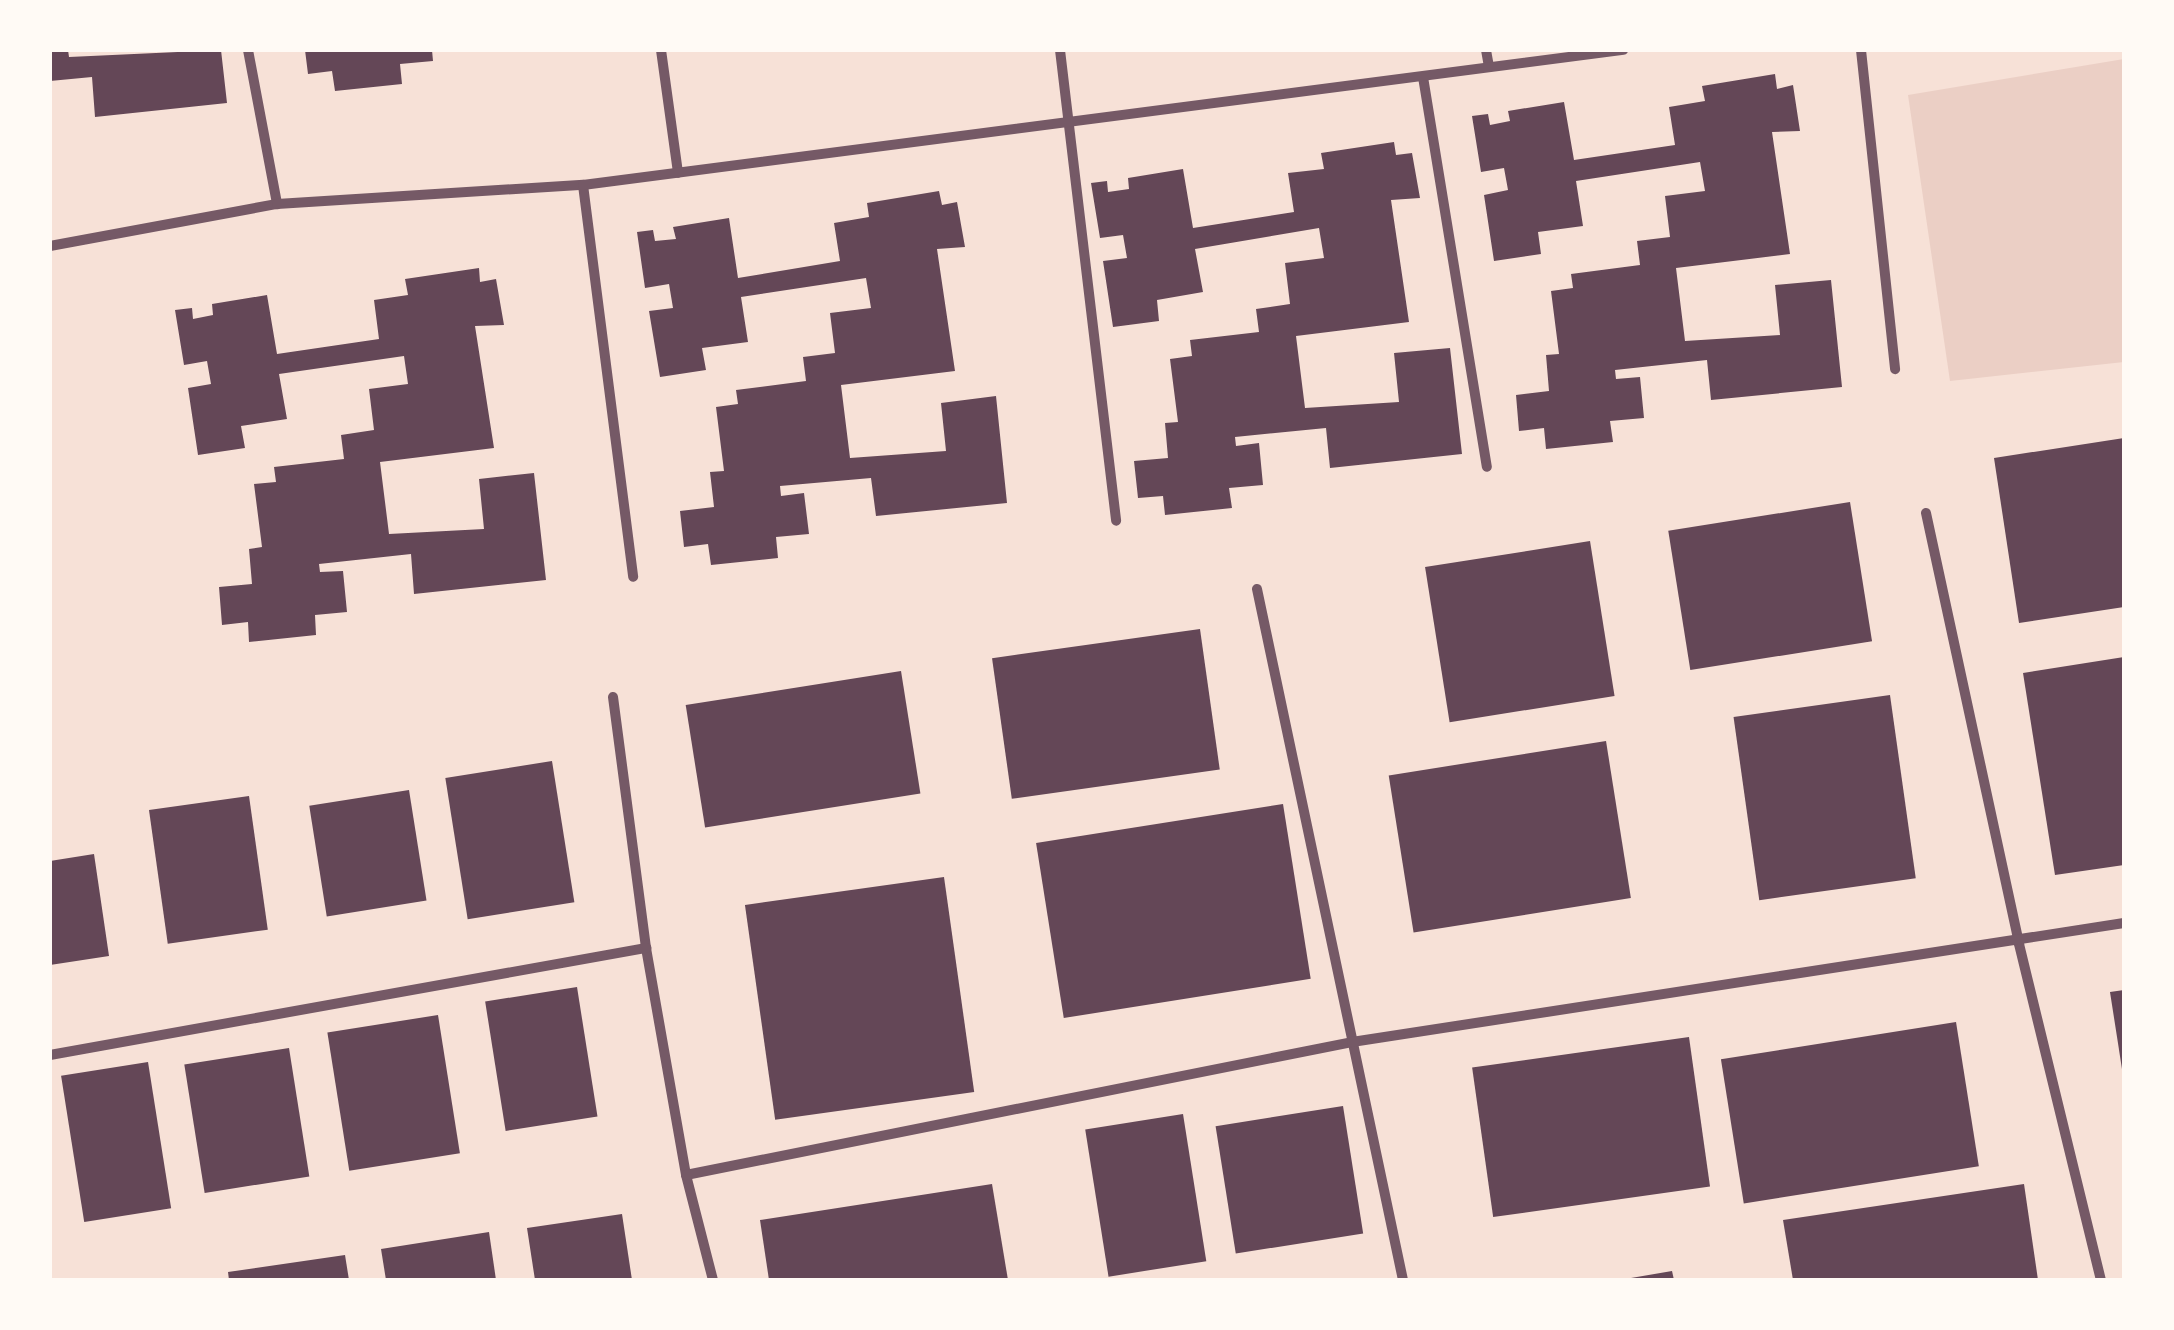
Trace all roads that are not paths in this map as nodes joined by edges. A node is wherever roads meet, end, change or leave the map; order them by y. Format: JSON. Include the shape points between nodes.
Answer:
{"nodes":[{"id":1,"x":248,"y":50,"type":"edge"},
{"id":2,"x":661,"y":50,"type":"edge"},
{"id":3,"x":1060,"y":50,"type":"edge"},
{"id":4,"x":1486,"y":50,"type":"edge"},
{"id":5,"x":1624,"y":50,"type":"edge"},
{"id":6,"x":1861,"y":50,"type":"edge"},
{"id":7,"x":1490,"y":67,"type":"junction"},
{"id":8,"x":1422,"y":77,"type":"junction"},
{"id":9,"x":1070,"y":122,"type":"junction"},
{"id":10,"x":678,"y":173,"type":"junction"},
{"id":11,"x":583,"y":185,"type":"junction"},
{"id":12,"x":277,"y":204,"type":"junction"},
{"id":13,"x":50,"y":246,"type":"edge"},
{"id":14,"x":1895,"y":369,"type":"dead end"},
{"id":15,"x":1487,"y":467,"type":"dead end"},
{"id":16,"x":1926,"y":513,"type":"dead end"},
{"id":17,"x":1116,"y":521,"type":"dead end"},
{"id":18,"x":633,"y":577,"type":"dead end"},
{"id":19,"x":1257,"y":589,"type":"dead end"},
{"id":20,"x":614,"y":697,"type":"dead end"},
{"id":21,"x":2124,"y":923,"type":"edge"},
{"id":22,"x":2019,"y":944,"type":"junction"},
{"id":23,"x":646,"y":948,"type":"junction"},
{"id":24,"x":1352,"y":1042,"type":"junction"},
{"id":25,"x":50,"y":1055,"type":"edge"},
{"id":26,"x":686,"y":1175,"type":"junction"},
{"id":27,"x":712,"y":1280,"type":"edge"},
{"id":28,"x":1403,"y":1280,"type":"edge"},
{"id":29,"x":2101,"y":1280,"type":"edge"}],
"edges":[{"from":1,"to":12,"type":"street"},
{"from":2,"to":10,"type":"street"},
{"from":3,"to":9,"type":"street"},
{"from":4,"to":7,"type":"street"},
{"from":5,"to":7,"type":"street"},
{"from":6,"to":14,"type":"street"},
{"from":7,"to":8,"type":"street"},
{"from":8,"to":9,"type":"street"},
{"from":8,"to":15,"type":"street"},
{"from":9,"to":10,"type":"street"},
{"from":9,"to":17,"type":"street"},
{"from":10,"to":11,"type":"street"},
{"from":11,"to":12,"type":"street"},
{"from":11,"to":18,"type":"street"},
{"from":12,"to":13,"type":"street"},
{"from":16,"to":22,"type":"street"},
{"from":19,"to":24,"type":"street"},
{"from":20,"to":23,"type":"street"},
{"from":21,"to":22,"type":"street"},
{"from":22,"to":24,"type":"street"},
{"from":22,"to":29,"type":"street"},
{"from":23,"to":25,"type":"street"},
{"from":23,"to":26,"type":"street"},
{"from":24,"to":26,"type":"street"},
{"from":24,"to":28,"type":"street"},
{"from":26,"to":27,"type":"street"}]}
